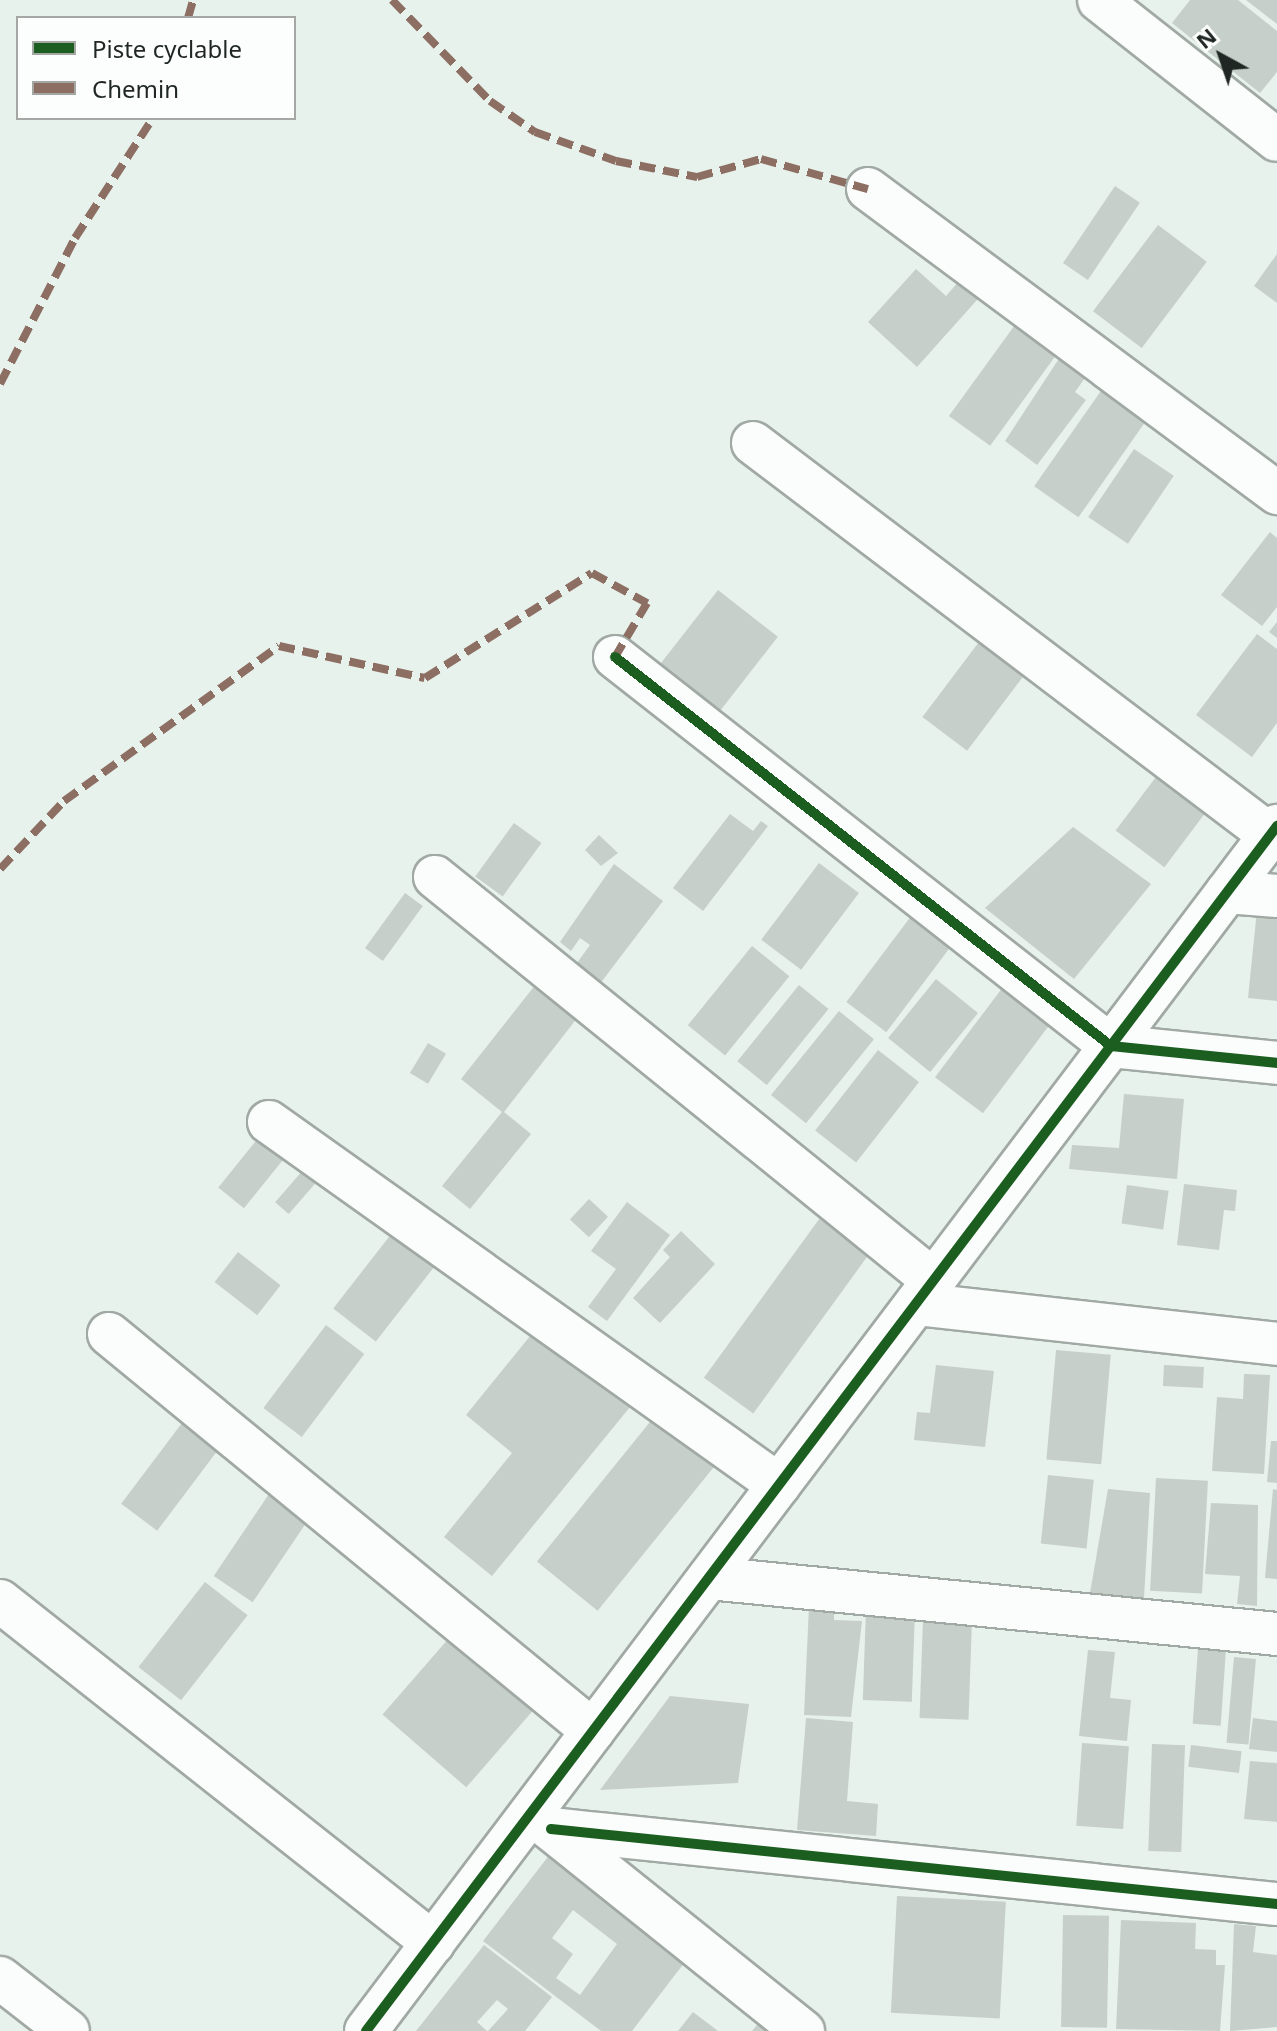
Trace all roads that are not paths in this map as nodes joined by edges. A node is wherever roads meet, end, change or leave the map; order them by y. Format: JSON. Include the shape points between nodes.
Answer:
{"nodes":[{"id":1,"x":1099,"y":0,"type":"edge"},
{"id":2,"x":1277,"y":140,"type":"edge"},
{"id":3,"x":868,"y":189,"type":"dead end"},
{"id":4,"x":753,"y":443,"type":"dead end"},
{"id":5,"x":1272,"y":478,"type":"edge"},
{"id":6,"x":615,"y":657,"type":"dead end"},
{"id":7,"x":1274,"y":831,"type":"edge"},
{"id":8,"x":435,"y":877,"type":"dead end"},
{"id":9,"x":1227,"y":892,"type":"junction"},
{"id":10,"x":1277,"y":896,"type":"edge"},
{"id":11,"x":1111,"y":1046,"type":"junction"},
{"id":12,"x":1277,"y":1063,"type":"edge"},
{"id":13,"x":269,"y":1122,"type":"dead end"},
{"id":14,"x":925,"y":1292,"type":"junction"},
{"id":15,"x":109,"y":1334,"type":"dead end"},
{"id":16,"x":1277,"y":1344,"type":"edge"},
{"id":17,"x":779,"y":1485,"type":"junction"},
{"id":18,"x":709,"y":1578,"type":"junction"},
{"id":19,"x":0,"y":1601,"type":"edge"},
{"id":20,"x":1277,"y":1634,"type":"edge"},
{"id":21,"x":593,"y":1731,"type":"junction"},
{"id":22,"x":541,"y":1822,"type":"junction"},
{"id":23,"x":1277,"y":1904,"type":"edge"},
{"id":24,"x":433,"y":1943,"type":"junction"},
{"id":25,"x":0,"y":1978,"type":"edge"},
{"id":26,"x":68,"y":2031,"type":"edge"},
{"id":27,"x":366,"y":2031,"type":"edge"},
{"id":28,"x":803,"y":2031,"type":"edge"}],
"edges":[{"from":1,"to":2,"type":"street"},
{"from":3,"to":5,"type":"street"},
{"from":4,"to":7,"type":"street"},
{"from":6,"to":11,"type":"street"},
{"from":7,"to":9,"type":"street"},
{"from":8,"to":14,"type":"street"},
{"from":9,"to":10,"type":"street"},
{"from":9,"to":11,"type":"street"},
{"from":11,"to":12,"type":"street"},
{"from":11,"to":14,"type":"street"},
{"from":13,"to":17,"type":"street"},
{"from":14,"to":16,"type":"street"},
{"from":14,"to":17,"type":"street"},
{"from":15,"to":21,"type":"street"},
{"from":17,"to":18,"type":"street"},
{"from":18,"to":20,"type":"street"},
{"from":18,"to":21,"type":"street"},
{"from":19,"to":24,"type":"street"},
{"from":21,"to":22,"type":"street"},
{"from":22,"to":23,"type":"street"},
{"from":22,"to":24,"type":"street"},
{"from":22,"to":28,"type":"street"},
{"from":24,"to":27,"type":"street"},
{"from":25,"to":26,"type":"street"}]}
